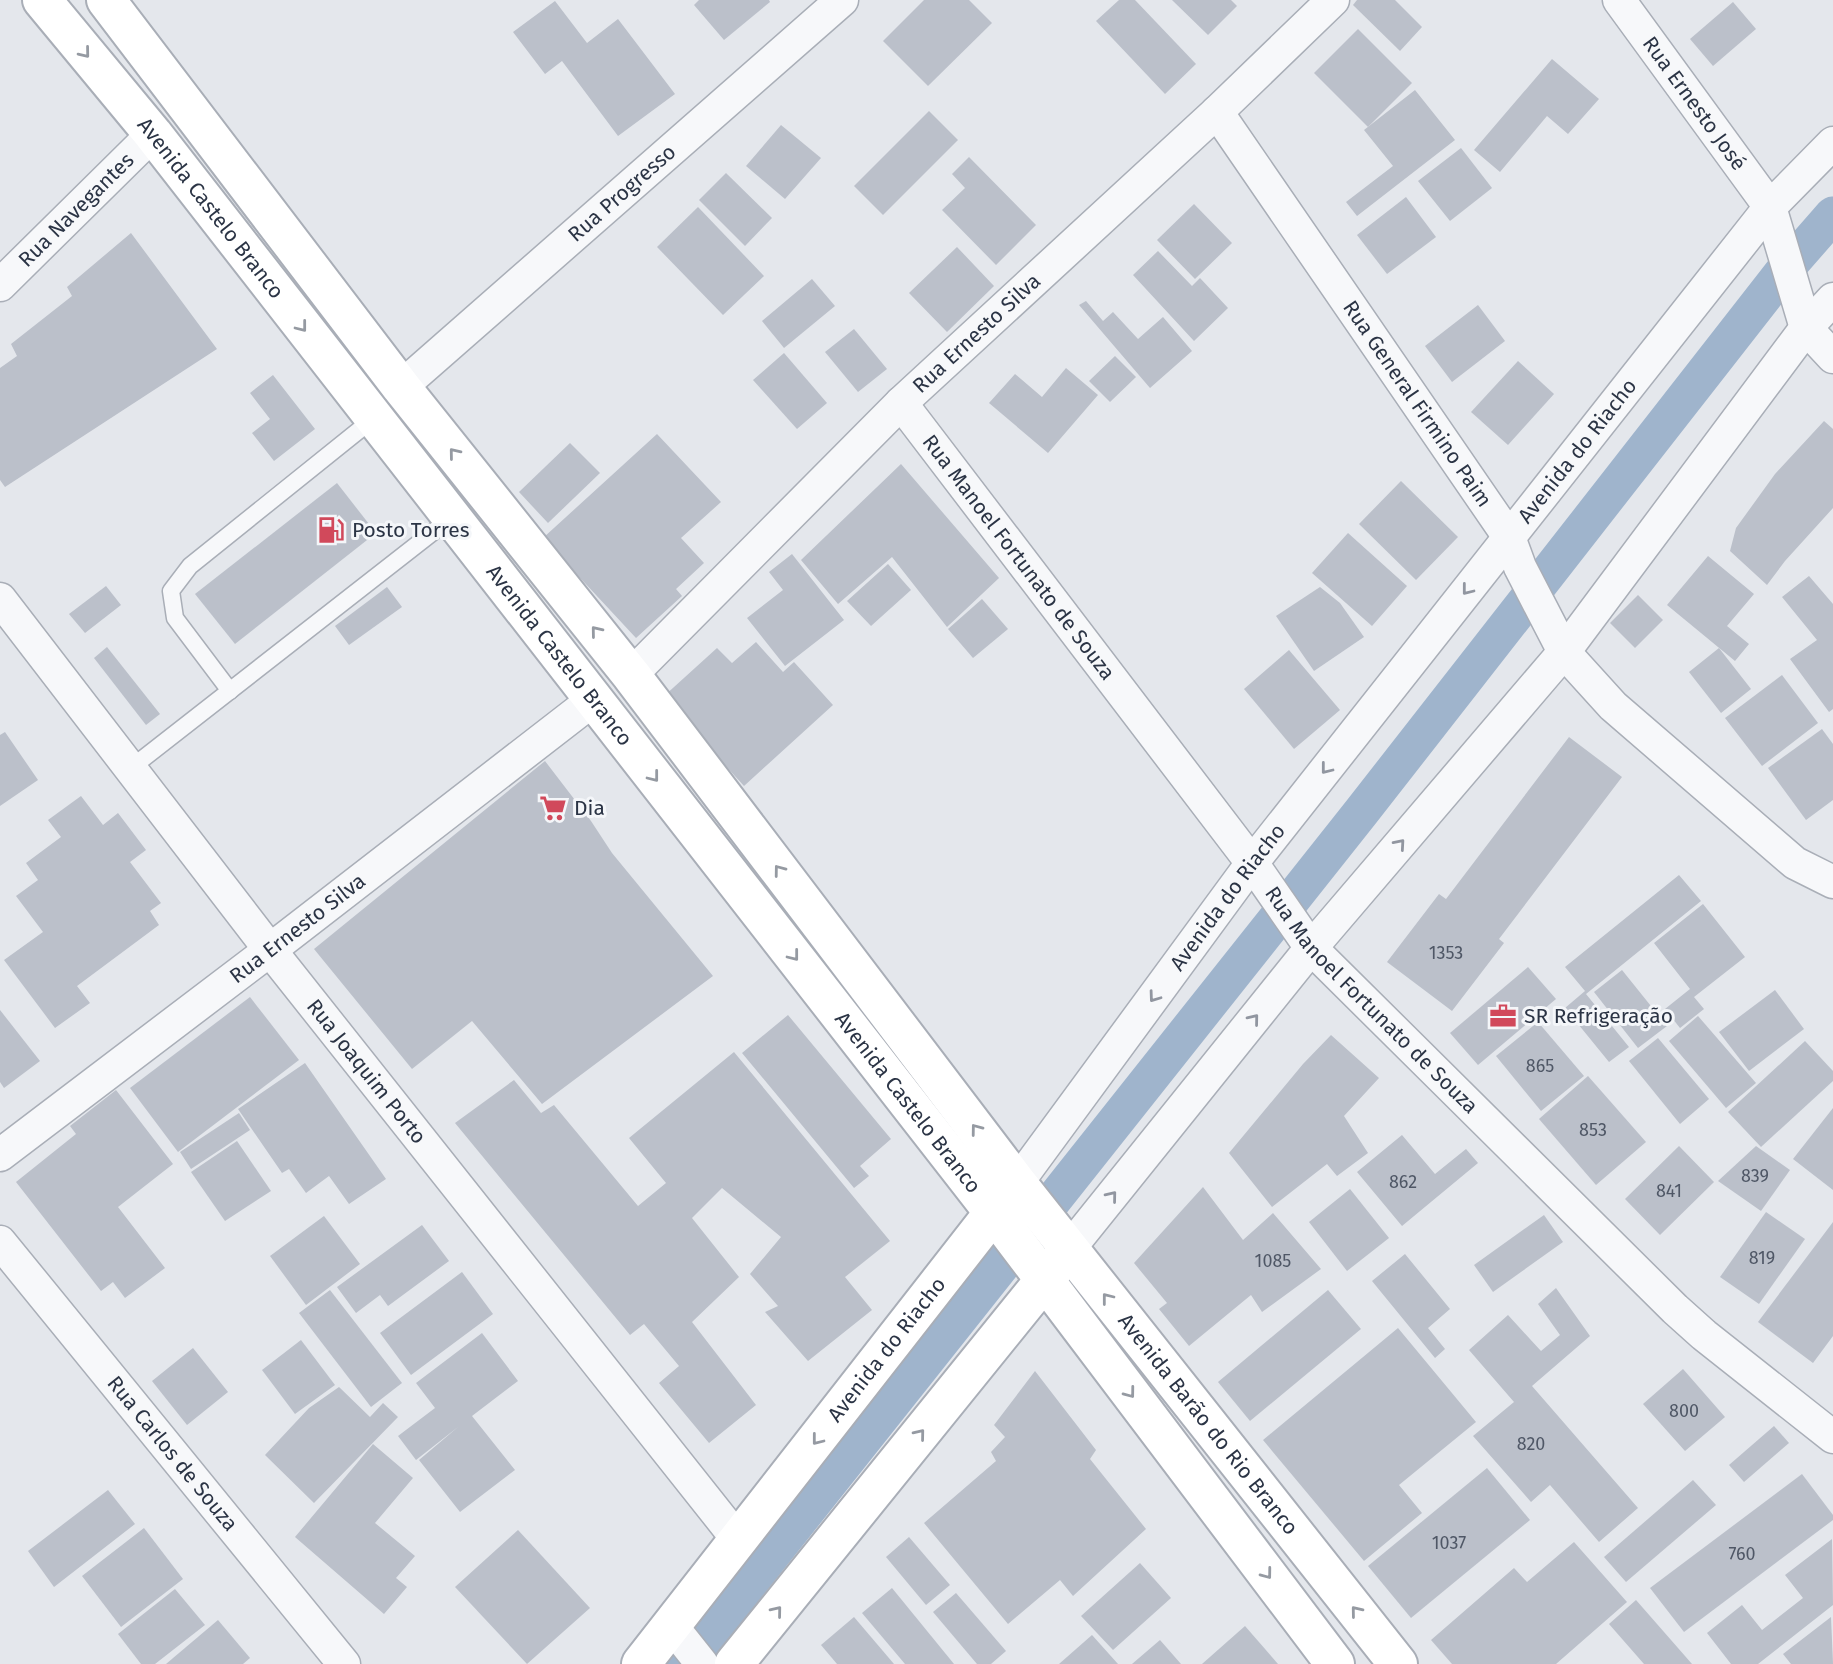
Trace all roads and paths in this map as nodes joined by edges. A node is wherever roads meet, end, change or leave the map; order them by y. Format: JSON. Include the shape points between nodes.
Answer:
{"nodes":[{"id":1,"x":42,"y":0,"type":"edge"},
{"id":2,"x":842,"y":0,"type":"edge"},
{"id":3,"x":1334,"y":0,"type":"edge"},
{"id":4,"x":1619,"y":0,"type":"edge"},
{"id":5,"x":114,"y":3,"type":"edge"},
{"id":6,"x":1217,"y":112,"type":"junction"},
{"id":7,"x":153,"y":134,"type":"junction"},
{"id":8,"x":1833,"y":143,"type":"edge"},
{"id":9,"x":1770,"y":207,"type":"junction"},
{"id":10,"x":0,"y":285,"type":"edge"},
{"id":11,"x":1833,"y":299,"type":"edge"},
{"id":12,"x":1806,"y":328,"type":"junction"},
{"id":13,"x":1833,"y":357,"type":"edge"},
{"id":14,"x":401,"y":387,"type":"junction"},
{"id":15,"x":901,"y":403,"type":"junction"},
{"id":16,"x":373,"y":419,"type":"junction"},
{"id":17,"x":452,"y":519,"type":"junction"},
{"id":18,"x":1509,"y":537,"type":"junction"},
{"id":19,"x":0,"y":599,"type":"edge"},
{"id":20,"x":1564,"y":652,"type":"junction"},
{"id":21,"x":631,"y":675,"type":"junction"},
{"id":22,"x":230,"y":691,"type":"junction"},
{"id":23,"x":593,"y":700,"type":"junction"},
{"id":24,"x":131,"y":768,"type":"junction"},
{"id":25,"x":1252,"y":863,"type":"junction"},
{"id":26,"x":1833,"y":882,"type":"edge"},
{"id":27,"x":1311,"y":948,"type":"junction"},
{"id":28,"x":270,"y":950,"type":"junction"},
{"id":29,"x":0,"y":1155,"type":"edge"},
{"id":30,"x":1012,"y":1206,"type":"junction"},
{"id":31,"x":1063,"y":1241,"type":"junction"},
{"id":32,"x":0,"y":1242,"type":"edge"},
{"id":33,"x":1037,"y":1269,"type":"junction"},
{"id":34,"x":1833,"y":1437,"type":"edge"},
{"id":35,"x":739,"y":1541,"type":"junction"},
{"id":36,"x":676,"y":1631,"type":"junction"},
{"id":37,"x":344,"y":1664,"type":"edge"},
{"id":38,"x":640,"y":1664,"type":"edge"},
{"id":39,"x":702,"y":1664,"type":"edge"},
{"id":40,"x":734,"y":1664,"type":"edge"},
{"id":41,"x":1335,"y":1664,"type":"edge"},
{"id":42,"x":1398,"y":1664,"type":"edge"}],
"edges":[{"from":1,"to":7,"type":"main road","name":"Avenida Castelo Branco","one_way":true},
{"from":2,"to":14,"type":"street","name":"Rua Progresso"},
{"from":3,"to":6,"type":"street","name":"Rua Ernesto Silva"},
{"from":4,"to":9,"type":"street","name":"Rua Ernesto José"},
{"from":5,"to":14,"type":"main road","name":"Avenida Castelo Branco"},
{"from":6,"to":15,"type":"street","name":"Rua Ernesto Silva"},
{"from":6,"to":18,"type":"street","name":"Rua General Firmino Paim"},
{"from":7,"to":10,"type":"street","name":"Rua Navegantes"},
{"from":7,"to":16,"type":"main road","name":"Avenida Castelo Branco","one_way":true},
{"from":8,"to":9,"type":"street","name":"Avenida do Riacho"},
{"from":9,"to":12,"type":"street","name":"Rua Ernesto José"},
{"from":9,"to":18,"type":"street","name":"Avenida do Riacho"},
{"from":11,"to":12,"type":"street"},
{"from":12,"to":13,"type":"street"},
{"from":12,"to":20,"type":"street"},
{"from":21,"to":14,"type":"main road","name":"Avenida Castelo Branco","one_way":true},
{"from":15,"to":21,"type":"street","name":"Rua Ernesto Silva"},
{"from":15,"to":25,"type":"street","name":"Rua Manoel Fortunato de Souza"},
{"from":16,"to":17,"type":"main road","name":"Avenida Castelo Branco"},
{"from":16,"to":22,"type":"lane","via":[[190,566],[171,591],[175,618]]},
{"from":17,"to":22,"type":"lane"},
{"from":17,"to":23,"type":"main road","name":"Avenida Castelo Branco"},
{"from":18,"to":20,"type":"street","name":"Rua General Firmino Paim"},
{"from":18,"to":25,"type":"street","name":"Avenida do Riacho","one_way":true},
{"from":19,"to":24,"type":"street","name":"Rua Joaquim Porto"},
{"from":20,"to":26,"type":"street","name":"Rua General Firmino Paim","via":[[1613,706],[1795,863]]},
{"from":27,"to":20,"type":"street","one_way":true},
{"from":30,"to":21,"type":"main road","name":"Avenida Castelo Branco","one_way":true},
{"from":22,"to":24,"type":"lane"},
{"from":23,"to":28,"type":"street","name":"Rua Ernesto Silva"},
{"from":23,"to":30,"type":"main road","name":"Avenida Castelo Branco","one_way":true},
{"from":24,"to":28,"type":"street","name":"Rua Joaquim Porto"},
{"from":25,"to":27,"type":"street","name":"Rua Manoel Fortunato de Souza"},
{"from":25,"to":30,"type":"street","name":"Avenida do Riacho","one_way":true},
{"from":31,"to":27,"type":"street","one_way":true},
{"from":27,"to":34,"type":"street","name":"Rua Manoel Fortunato de Souza","via":[[1675,1309]]},
{"from":28,"to":29,"type":"street","name":"Rua Ernesto Silva"},
{"from":28,"to":35,"type":"street","name":"Rua Joaquim Porto"},
{"from":30,"to":31,"type":"main road","name":"Avenida Barão do Rio Branco"},
{"from":30,"to":33,"type":"main road","name":"Avenida Barão do Rio Branco"},
{"from":30,"to":35,"type":"main road","name":"Avenida do Riacho","one_way":true},
{"from":31,"to":33,"type":"main road"},
{"from":42,"to":31,"type":"main road","name":"Avenida Barão do Rio Branco","one_way":true},
{"from":32,"to":37,"type":"street","name":"Rua Carlos de Souza"},
{"from":40,"to":33,"type":"main road","one_way":true},
{"from":33,"to":41,"type":"main road","name":"Avenida Barão do Rio Branco","one_way":true},
{"from":35,"to":36,"type":"main road","name":"Avenida do Riacho"},
{"from":36,"to":38,"type":"main road","name":"Avenida do Riacho"},
{"from":36,"to":39,"type":"street"}]}
